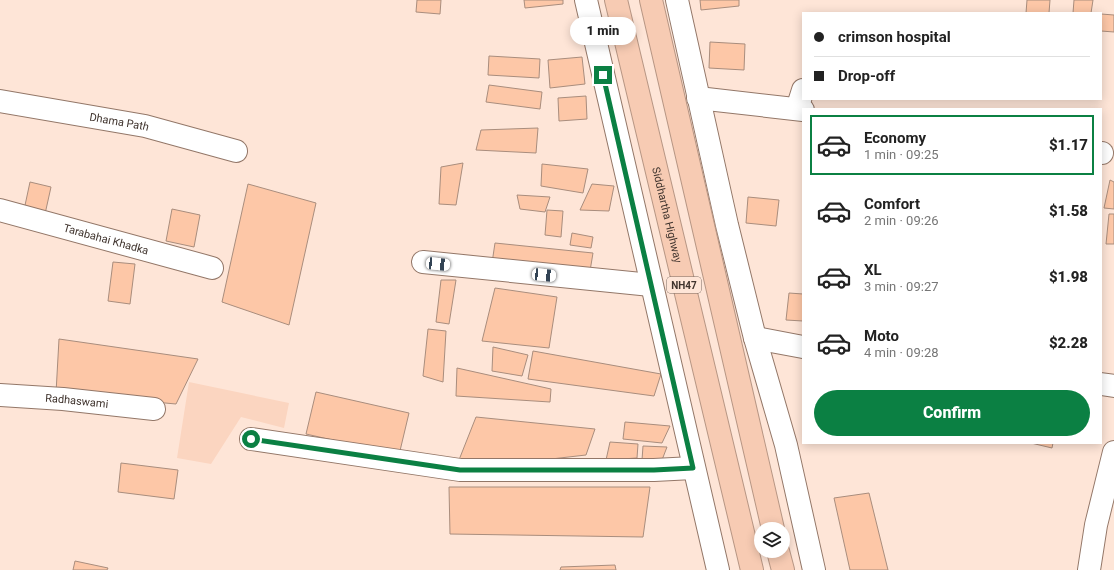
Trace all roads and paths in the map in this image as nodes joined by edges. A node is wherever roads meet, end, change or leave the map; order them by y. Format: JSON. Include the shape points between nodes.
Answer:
{"nodes":[{"id":1,"x":586,"y":0,"type":"edge"},
{"id":2,"x":616,"y":0,"type":"edge"},
{"id":3,"x":651,"y":0,"type":"edge"},
{"id":4,"x":677,"y":0,"type":"edge"},
{"id":5,"x":698,"y":98,"type":"junction"},
{"id":6,"x":0,"y":101,"type":"edge"},
{"id":7,"x":801,"y":103,"type":"edge"},
{"id":8,"x":236,"y":151,"type":"dead end"},
{"id":9,"x":0,"y":210,"type":"edge"},
{"id":10,"x":423,"y":262,"type":"dead end"},
{"id":11,"x":212,"y":268,"type":"dead end"},
{"id":12,"x":651,"y":285,"type":"junction"},
{"id":13,"x":755,"y":338,"type":"junction"},
{"id":14,"x":802,"y":346,"type":"edge"},
{"id":15,"x":1102,"y":384,"type":"edge"},
{"id":16,"x":1114,"y":386,"type":"edge"},
{"id":17,"x":0,"y":395,"type":"edge"},
{"id":18,"x":154,"y":409,"type":"dead end"},
{"id":19,"x":251,"y":439,"type":"dead end"},
{"id":20,"x":1114,"y":452,"type":"edge"},
{"id":21,"x":756,"y":454,"type":"junction"},
{"id":22,"x":726,"y":460,"type":"junction"},
{"id":23,"x":693,"y":468,"type":"junction"},
{"id":24,"x":771,"y":522,"type":"edge"},
{"id":25,"x":780,"y":558,"type":"edge"},
{"id":26,"x":718,"y":570,"type":"edge"},
{"id":27,"x":752,"y":570,"type":"edge"},
{"id":28,"x":783,"y":570,"type":"edge"},
{"id":29,"x":814,"y":570,"type":"edge"},
{"id":30,"x":1089,"y":570,"type":"edge"}],
"edges":[{"from":1,"to":12,"type":"street"},
{"from":2,"to":22,"type":"highway","name":"Siddhartha Highway","number":"NH47"},
{"from":3,"to":21,"type":"highway","number":"NH47"},
{"from":4,"to":5,"type":"street"},
{"from":5,"to":7,"type":"street"},
{"from":5,"to":13,"type":"street"},
{"from":6,"to":8,"type":"street","name":"Dhama Path","via":[[145,126]]},
{"from":9,"to":11,"type":"street","name":"Tarabahai Khadka"},
{"from":10,"to":12,"type":"street"},
{"from":12,"to":23,"type":"street"},
{"from":13,"to":14,"type":"street"},
{"from":13,"to":29,"type":"street","via":[[786,445]]},
{"from":15,"to":16,"type":"street"},
{"from":17,"to":18,"type":"street","name":"Radhaswami"},
{"from":19,"to":23,"type":"street","via":[[460,470]]},
{"from":20,"to":30,"type":"street","via":[[1096,525]]},
{"from":21,"to":22,"type":"highway"},
{"from":21,"to":24,"type":"highway","number":"NH47"},
{"from":22,"to":27,"type":"highway","name":"Siddhartha Highway","number":"NH47"},
{"from":23,"to":26,"type":"street"},
{"from":25,"to":28,"type":"highway"}]}
